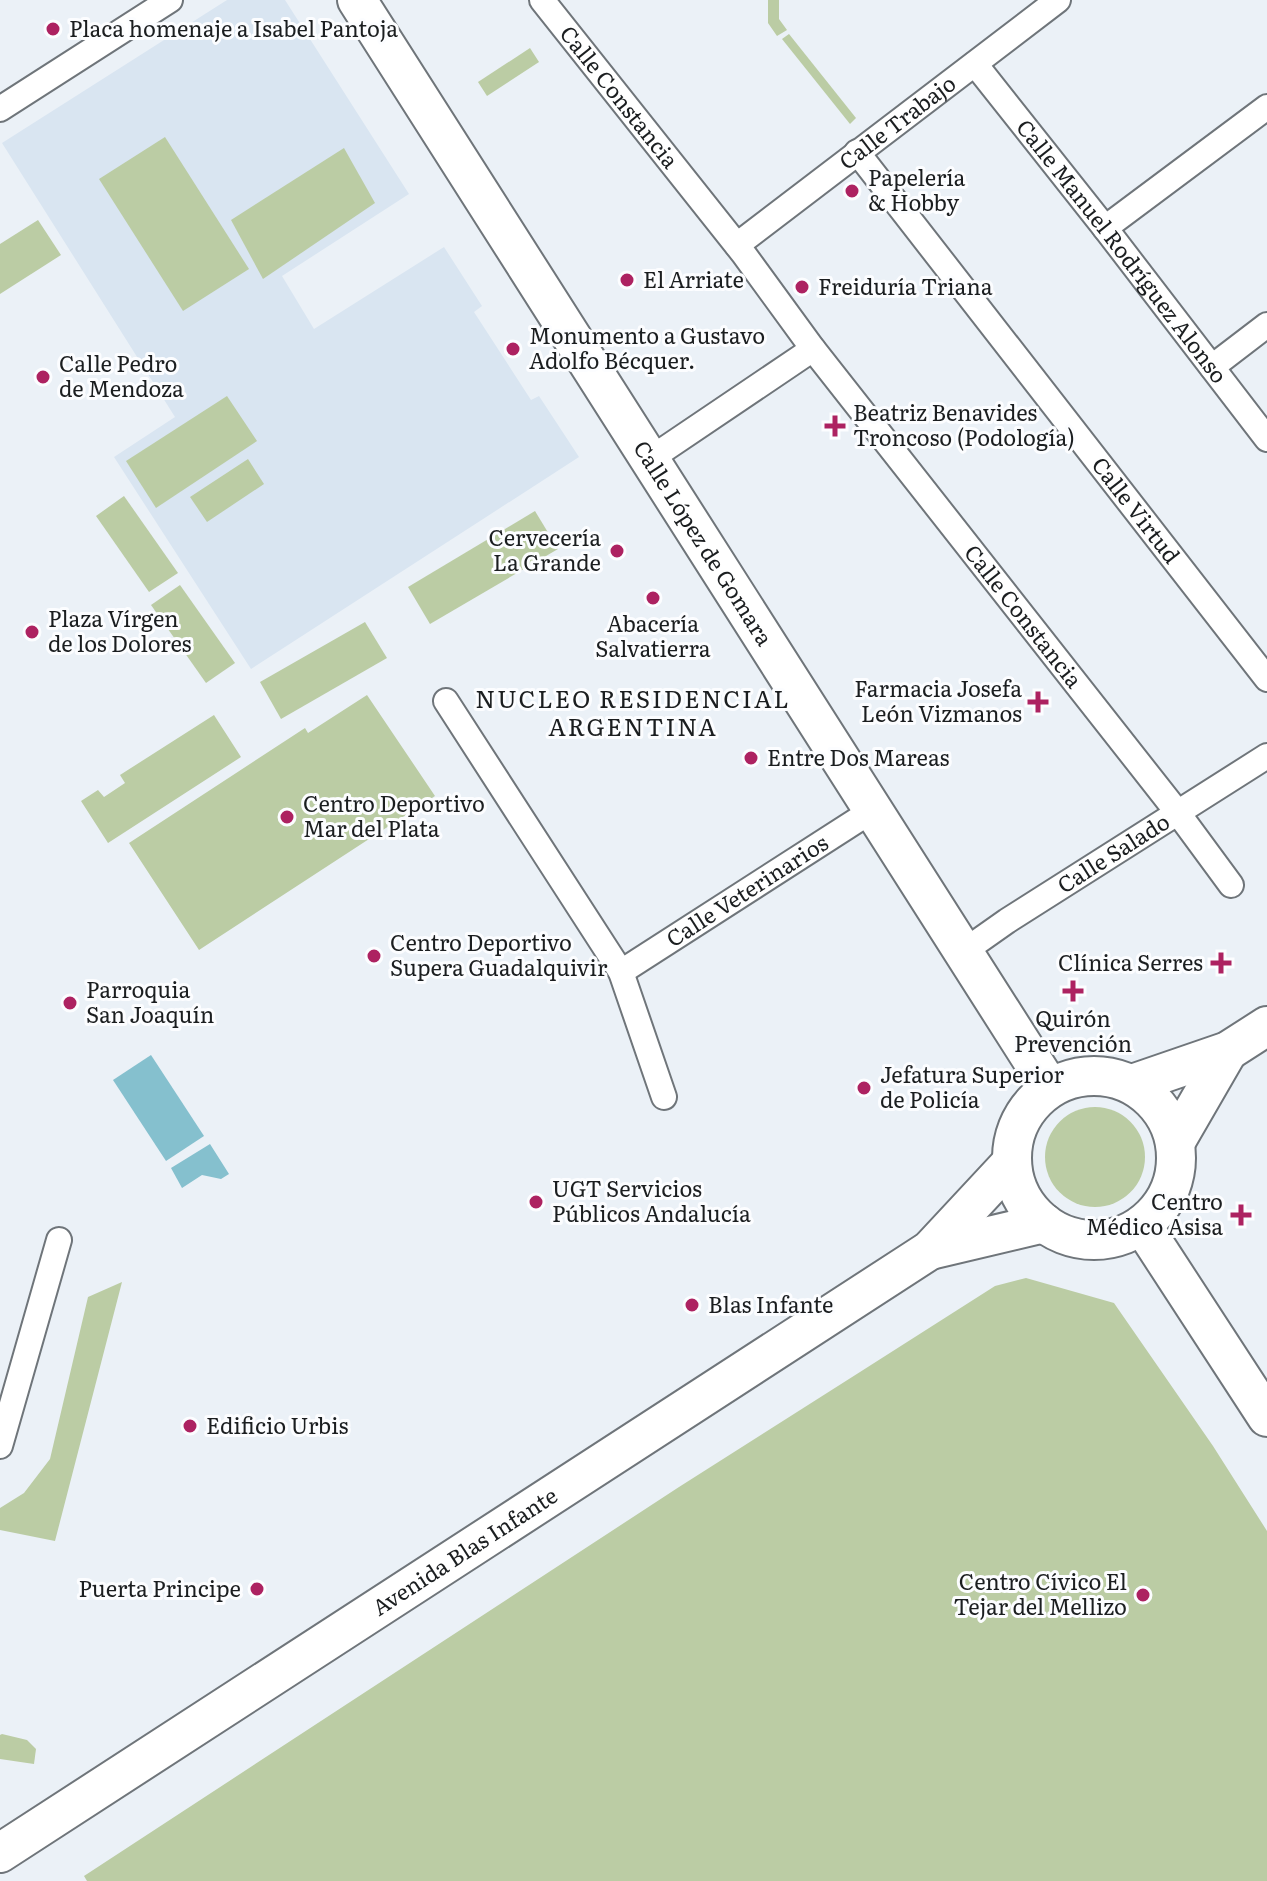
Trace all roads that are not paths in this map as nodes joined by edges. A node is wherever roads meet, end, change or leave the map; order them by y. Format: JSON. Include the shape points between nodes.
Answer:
{"nodes":[{"id":1,"x":170,"y":0,"type":"edge"},
{"id":2,"x":357,"y":0,"type":"edge"},
{"id":3,"x":542,"y":0,"type":"edge"},
{"id":4,"x":1058,"y":0,"type":"edge"},
{"id":5,"x":975,"y":64,"type":"junction"},
{"id":6,"x":1267,"y":107,"type":"edge"},
{"id":7,"x":0,"y":109,"type":"edge"},
{"id":8,"x":857,"y":152,"type":"junction"},
{"id":9,"x":1105,"y":228,"type":"junction"},
{"id":10,"x":737,"y":245,"type":"junction"},
{"id":11,"x":1267,"y":325,"type":"edge"},
{"id":12,"x":813,"y":349,"type":"junction"},
{"id":13,"x":1212,"y":367,"type":"junction"},
{"id":14,"x":1267,"y":439,"type":"edge"},
{"id":15,"x":650,"y":459,"type":"junction"},
{"id":16,"x":1267,"y":679,"type":"edge"},
{"id":17,"x":446,"y":701,"type":"dead end"},
{"id":18,"x":1267,"y":756,"type":"edge"},
{"id":19,"x":873,"y":810,"type":"junction"},
{"id":20,"x":1178,"y":813,"type":"junction"},
{"id":21,"x":1231,"y":885,"type":"dead end"},
{"id":22,"x":963,"y":952,"type":"junction"},
{"id":23,"x":621,"y":972,"type":"junction"},
{"id":24,"x":1267,"y":1026,"type":"edge"},
{"id":25,"x":1228,"y":1051,"type":"junction"},
{"id":26,"x":1132,"y":1084,"type":"junction"},
{"id":27,"x":1050,"y":1088,"type":"junction"},
{"id":28,"x":664,"y":1097,"type":"dead end"},
{"id":29,"x":1176,"y":1141,"type":"junction"},
{"id":30,"x":1011,"y":1163,"type":"junction"},
{"id":31,"x":1044,"y":1223,"type":"junction"},
{"id":32,"x":1142,"y":1225,"type":"junction"},
{"id":33,"x":59,"y":1240,"type":"dead end"},
{"id":34,"x":930,"y":1250,"type":"junction"},
{"id":35,"x":1266,"y":1415,"type":"edge"},
{"id":36,"x":0,"y":1446,"type":"edge"},
{"id":37,"x":0,"y":1853,"type":"edge"}],
"edges":[{"from":1,"to":7,"type":"street"},
{"from":2,"to":15,"type":"main road","name":"Calle López de Gomara"},
{"from":3,"to":10,"type":"street","name":"Calle Constancia"},
{"from":4,"to":5,"type":"street","name":"Calle Trabajo"},
{"from":5,"to":8,"type":"street","name":"Calle Trabajo"},
{"from":5,"to":9,"type":"street","name":"Calle Manuel Rodríguez Alonso"},
{"from":6,"to":9,"type":"street"},
{"from":8,"to":10,"type":"street","name":"Calle Trabajo"},
{"from":8,"to":16,"type":"street","name":"Calle Virtud"},
{"from":9,"to":13,"type":"street","name":"Calle Manuel Rodríguez Alonso"},
{"from":10,"to":12,"type":"street","name":"Calle Constancia"},
{"from":11,"to":13,"type":"street"},
{"from":12,"to":15,"type":"street"},
{"from":12,"to":20,"type":"street","name":"Calle Constancia"},
{"from":13,"to":14,"type":"street","name":"Calle Manuel Rodríguez Alonso"},
{"from":15,"to":19,"type":"main road","name":"Calle López de Gomara"},
{"from":17,"to":23,"type":"street"},
{"from":18,"to":20,"type":"street","name":"Calle Salado"},
{"from":19,"to":22,"type":"main road","name":"Calle López de Gomara"},
{"from":19,"to":23,"type":"street","name":"Calle Veterinarios"},
{"from":20,"to":21,"type":"street","name":"Calle Constancia"},
{"from":20,"to":22,"type":"street","name":"Calle Salado"},
{"from":22,"to":27,"type":"main road","name":"Calle López de Gomara"},
{"from":23,"to":28,"type":"street"},
{"from":24,"to":25,"type":"main road"},
{"from":25,"to":26,"type":"main road"},
{"from":25,"to":29,"type":"main road"},
{"from":26,"to":27,"type":"main road","via":[[1104,1076],[1076,1077]]},
{"from":26,"to":29,"type":"main road","via":[[1152,1098]]},
{"from":27,"to":30,"type":"main road","via":[[1028,1108],[1015,1134]]},
{"from":29,"to":32,"type":"main road","via":[[1176,1173],[1164,1202]]},
{"from":30,"to":31,"type":"main road","via":[[1021,1196]]},
{"from":30,"to":34,"type":"main road","name":"Avenida Blas Infante"},
{"from":31,"to":32,"type":"main road","via":[[1067,1236],[1093,1240],[1119,1237]]},
{"from":31,"to":34,"type":"main road","name":"Avenida Blas Infante"},
{"from":32,"to":35,"type":"main road"},
{"from":33,"to":36,"type":"street"},
{"from":34,"to":37,"type":"main road","name":"Avenida Blas Infante"}]}
